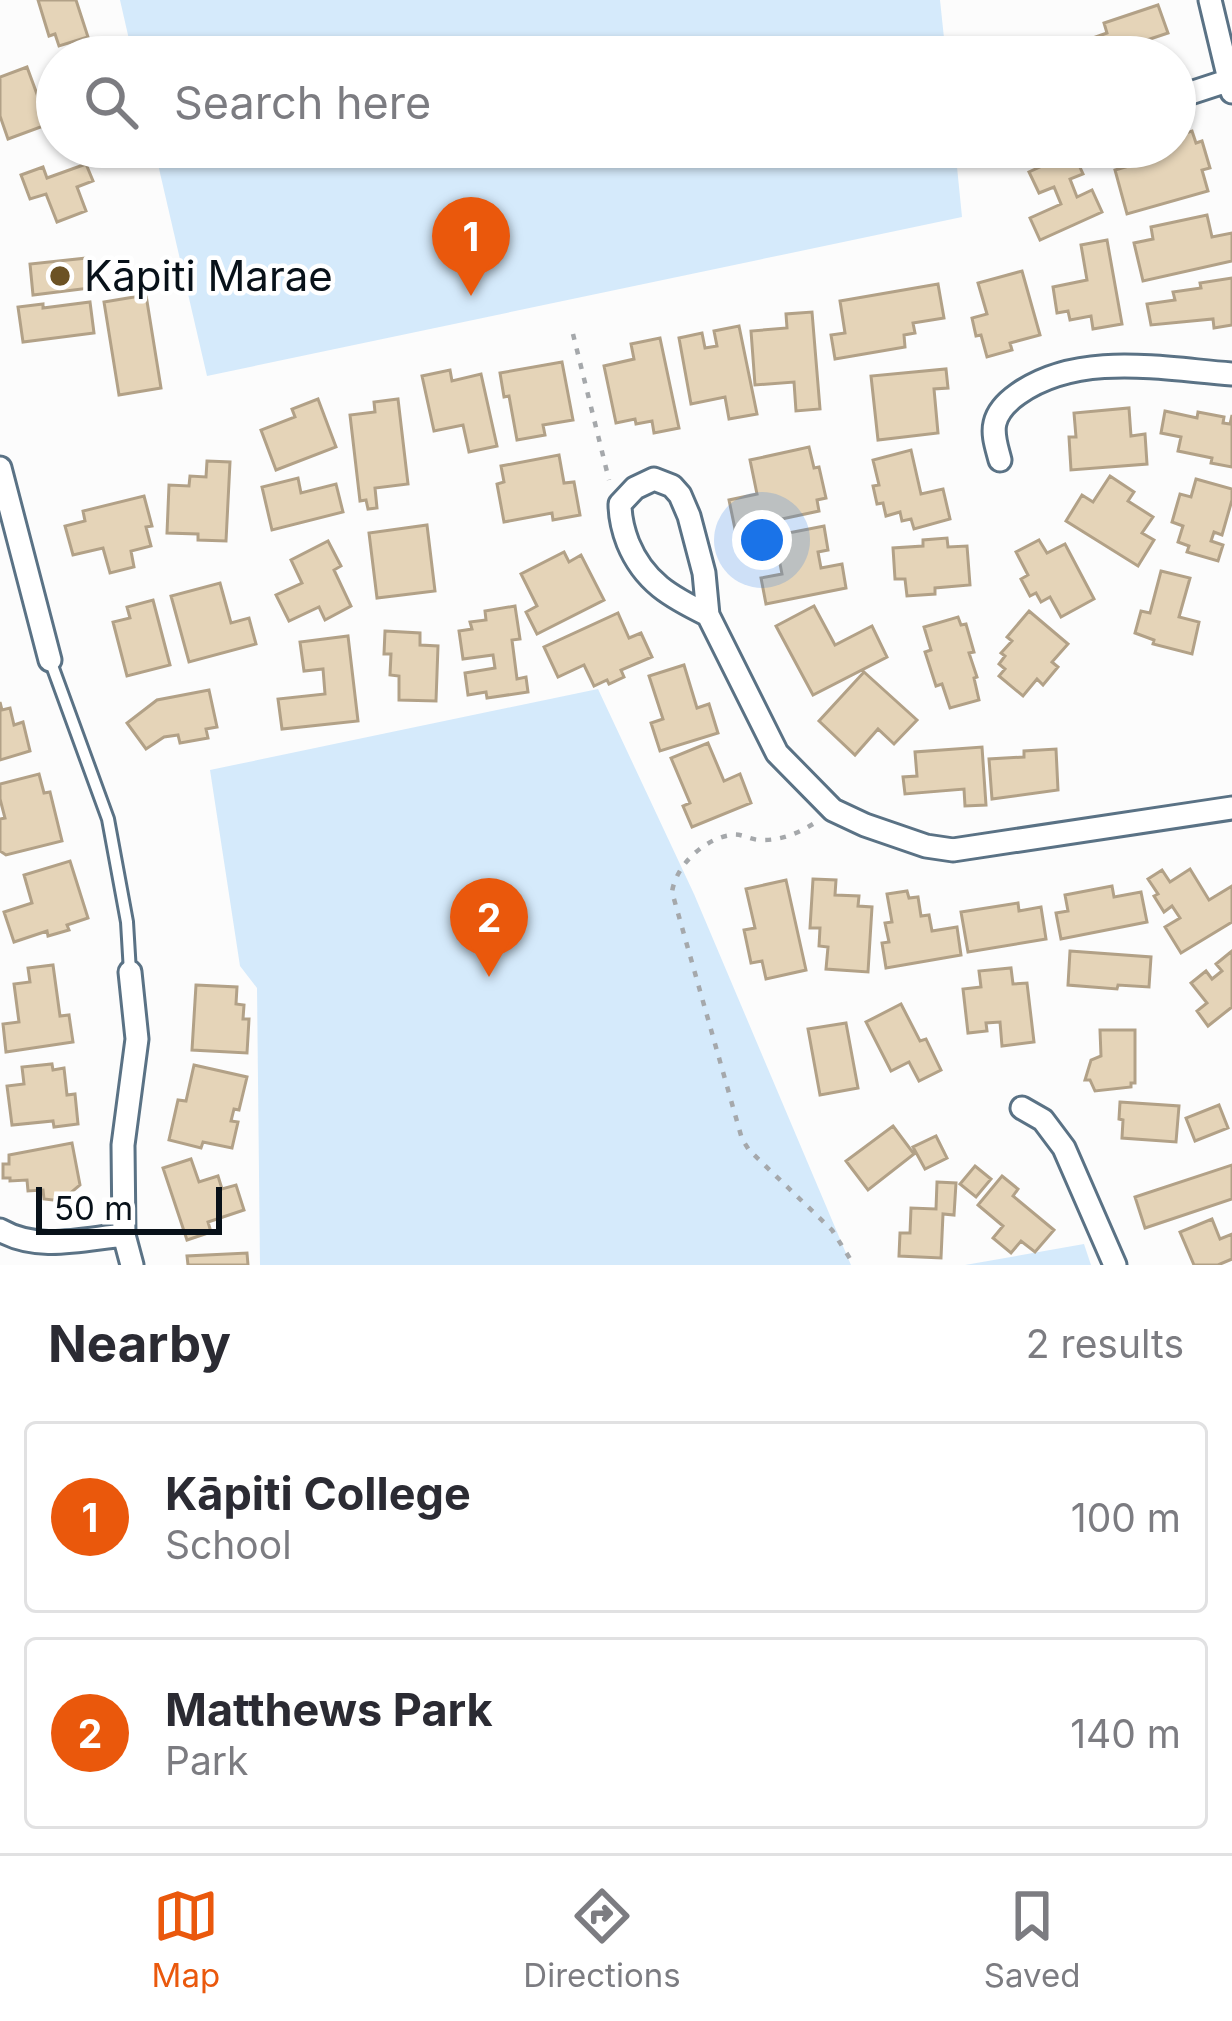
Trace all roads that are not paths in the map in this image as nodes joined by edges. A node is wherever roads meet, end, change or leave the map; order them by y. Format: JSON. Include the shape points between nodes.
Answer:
{"nodes":[{"id":1,"x":1210,"y":0,"type":"edge"},
{"id":2,"x":1230,"y":86,"type":"edge"},
{"id":3,"x":1196,"y":93,"type":"edge"},
{"id":4,"x":1232,"y":374,"type":"edge"},
{"id":5,"x":1000,"y":460,"type":"dead end"},
{"id":6,"x":0,"y":468,"type":"edge"},
{"id":7,"x":708,"y":615,"type":"junction"},
{"id":8,"x":50,"y":660,"type":"joint"},
{"id":9,"x":1232,"y":808,"type":"edge"},
{"id":10,"x":130,"y":972,"type":"joint"},
{"id":11,"x":1022,"y":1108,"type":"dead end"},
{"id":12,"x":0,"y":1230,"type":"edge"},
{"id":13,"x":124,"y":1235,"type":"junction"},
{"id":14,"x":132,"y":1265,"type":"edge"},
{"id":15,"x":1115,"y":1265,"type":"edge"}],
"edges":[{"from":1,"to":2,"type":"street"},
{"from":2,"to":3,"type":"street"},
{"from":4,"to":5,"type":"street","via":[[1127,366],[1051,377],[1003,407],[994,437]]},
{"from":6,"to":8,"type":"street"},
{"from":7,"to":7,"type":"street","via":[[680,495],[661,480],[645,482],[620,504],[633,554],[656,586]]},
{"from":7,"to":9,"type":"street","via":[[777,754],[832,810],[865,826],[953,850]]},
{"from":8,"to":10,"type":"lane","via":[[108,819]]},
{"from":10,"to":13,"type":"street","via":[[137,1039],[123,1145]]},
{"from":11,"to":15,"type":"street","via":[[1064,1148]]},
{"from":12,"to":13,"type":"street","via":[[42,1244]]},
{"from":13,"to":14,"type":"street"}]}
